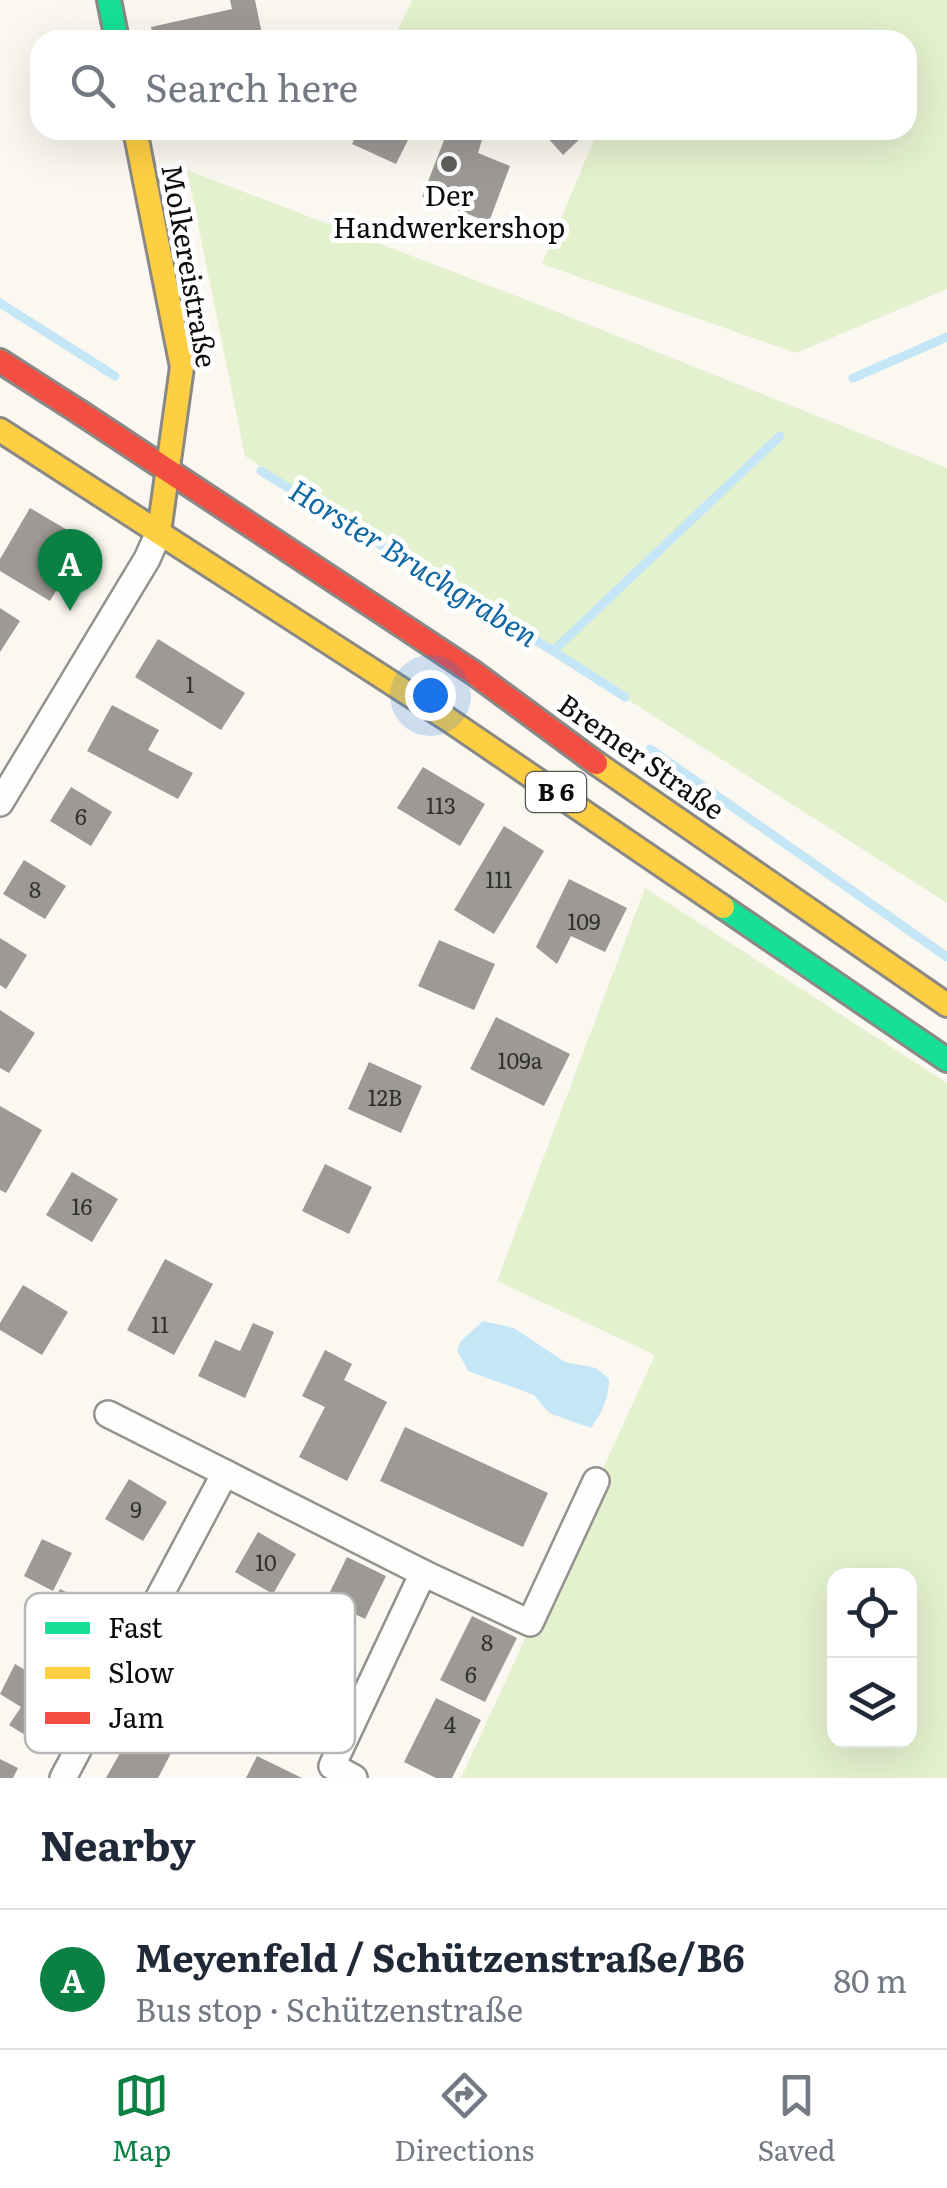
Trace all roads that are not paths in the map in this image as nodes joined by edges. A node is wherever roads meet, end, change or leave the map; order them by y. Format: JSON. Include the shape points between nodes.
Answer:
{"nodes":[{"id":1,"x":109,"y":0,"type":"edge"},
{"id":2,"x":115,"y":30,"type":"edge"},
{"id":3,"x":137,"y":140,"type":"edge"},
{"id":4,"x":0,"y":362,"type":"edge"},
{"id":5,"x":0,"y":430,"type":"edge"},
{"id":6,"x":169,"y":470,"type":"junction"},
{"id":7,"x":159,"y":532,"type":"junction"},
{"id":8,"x":0,"y":803,"type":"edge"},
{"id":9,"x":947,"y":1004,"type":"edge"},
{"id":10,"x":947,"y":1060,"type":"edge"},
{"id":11,"x":108,"y":1414,"type":"dead end"},
{"id":12,"x":226,"y":1473,"type":"junction"},
{"id":13,"x":596,"y":1482,"type":"dead end"},
{"id":14,"x":423,"y":1574,"type":"junction"},
{"id":15,"x":162,"y":1593,"type":"edge"},
{"id":16,"x":355,"y":1717,"type":"edge"},
{"id":17,"x":76,"y":1753,"type":"edge"},
{"id":18,"x":338,"y":1753,"type":"edge"},
{"id":19,"x":63,"y":1778,"type":"edge"},
{"id":20,"x":354,"y":1778,"type":"edge"}],
"edges":[{"from":1,"to":2,"type":"main road"},
{"from":3,"to":6,"type":"main road","name":"Molkereistraße","via":[[182,367]]},
{"from":4,"to":6,"type":"main road","name":"Bremer Straße","number":"B 6"},
{"from":5,"to":7,"type":"main road","number":"B 6"},
{"from":6,"to":7,"type":"main road","name":"Molkereistraße"},
{"from":6,"to":9,"type":"main road","name":"Bremer Straße","number":"B 6","via":[[474,673]]},
{"from":7,"to":8,"type":"street"},
{"from":7,"to":10,"type":"main road","number":"B 6","via":[[608,826]]},
{"from":11,"to":12,"type":"street"},
{"from":12,"to":14,"type":"street"},
{"from":12,"to":15,"type":"street"},
{"from":13,"to":14,"type":"street","via":[[530,1623]]},
{"from":14,"to":16,"type":"street"},
{"from":17,"to":19,"type":"street"},
{"from":18,"to":20,"type":"street","via":[[332,1766]]}]}
